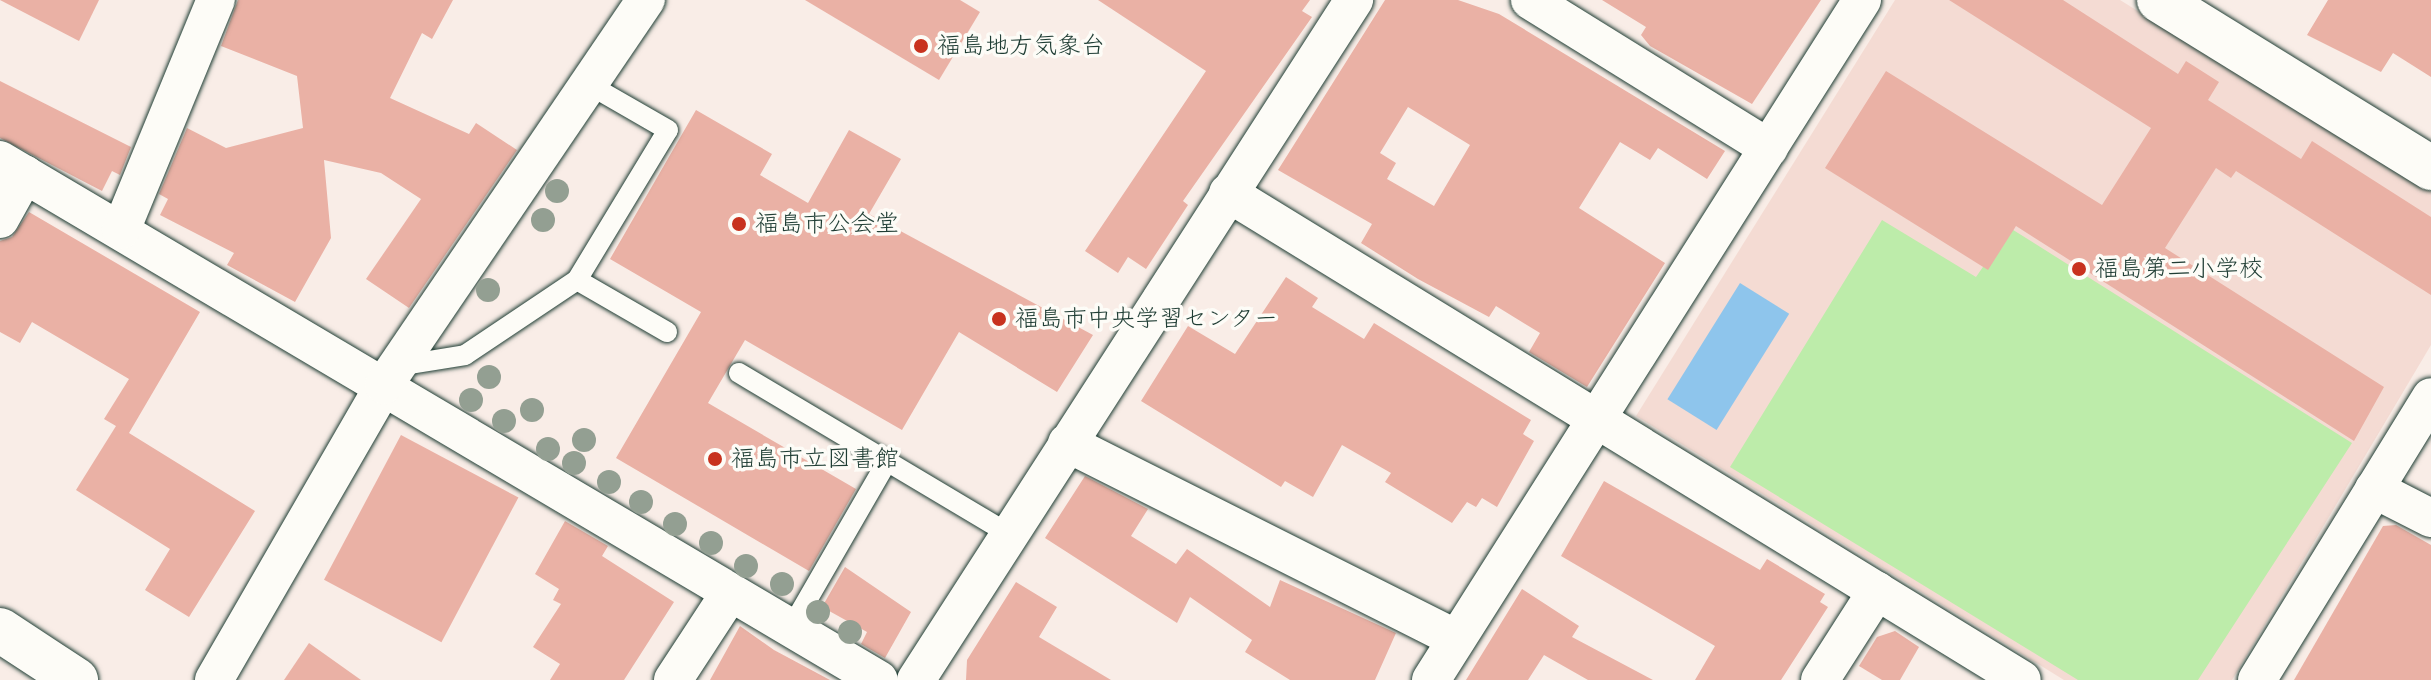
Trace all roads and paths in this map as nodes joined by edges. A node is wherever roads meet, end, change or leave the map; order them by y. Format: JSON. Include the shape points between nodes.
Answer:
{"nodes":[{"id":1,"x":216,"y":0,"type":"edge"},
{"id":2,"x":646,"y":0,"type":"edge"},
{"id":3,"x":1530,"y":0,"type":"edge"},
{"id":4,"x":1862,"y":0,"type":"edge"},
{"id":5,"x":2159,"y":0,"type":"edge"},
{"id":6,"x":1350,"y":1,"type":"edge"},
{"id":7,"x":588,"y":84,"type":"junction"},
{"id":8,"x":1769,"y":148,"type":"junction"},
{"id":9,"x":12,"y":167,"type":"edge"},
{"id":10,"x":2431,"y":168,"type":"edge"},
{"id":11,"x":1228,"y":193,"type":"junction"},
{"id":12,"x":0,"y":219,"type":"edge"},
{"id":13,"x":121,"y":230,"type":"junction"},
{"id":14,"x":577,"y":280,"type":"junction"},
{"id":15,"x":667,"y":332,"type":"dead end"},
{"id":16,"x":739,"y":373,"type":"dead end"},
{"id":17,"x":391,"y":376,"type":"junction"},
{"id":18,"x":2431,"y":397,"type":"edge"},
{"id":19,"x":1597,"y":418,"type":"junction"},
{"id":20,"x":1067,"y":443,"type":"junction"},
{"id":21,"x":888,"y":460,"type":"junction"},
{"id":22,"x":2374,"y":489,"type":"junction"},
{"id":23,"x":2431,"y":518,"type":"edge"},
{"id":24,"x":1009,"y":534,"type":"junction"},
{"id":25,"x":1877,"y":591,"type":"junction"},
{"id":26,"x":730,"y":593,"type":"junction"},
{"id":27,"x":791,"y":628,"type":"junction"},
{"id":28,"x":0,"y":630,"type":"edge"},
{"id":29,"x":1456,"y":639,"type":"junction"},
{"id":30,"x":76,"y":680,"type":"edge"},
{"id":31,"x":214,"y":680,"type":"edge"},
{"id":32,"x":673,"y":680,"type":"edge"},
{"id":33,"x":879,"y":680,"type":"edge"},
{"id":34,"x":916,"y":680,"type":"edge"},
{"id":35,"x":1431,"y":680,"type":"edge"},
{"id":36,"x":1820,"y":680,"type":"edge"},
{"id":37,"x":2022,"y":680,"type":"edge"},
{"id":38,"x":2257,"y":680,"type":"edge"}],
"edges":[{"from":1,"to":13,"type":"street"},
{"from":2,"to":7,"type":"street"},
{"from":3,"to":8,"type":"street"},
{"from":4,"to":8,"type":"street"},
{"from":5,"to":10,"type":"street"},
{"from":6,"to":11,"type":"street"},
{"from":7,"to":14,"type":"lane","via":[[668,130]]},
{"from":7,"to":17,"type":"street"},
{"from":8,"to":19,"type":"street"},
{"from":9,"to":12,"type":"street"},
{"from":9,"to":13,"type":"street"},
{"from":11,"to":19,"type":"street"},
{"from":11,"to":20,"type":"street"},
{"from":13,"to":17,"type":"street"},
{"from":14,"to":15,"type":"lane"},
{"from":14,"to":17,"type":"lane","via":[[465,355]]},
{"from":16,"to":21,"type":"lane"},
{"from":17,"to":26,"type":"street"},
{"from":17,"to":31,"type":"street"},
{"from":18,"to":22,"type":"street"},
{"from":19,"to":25,"type":"street"},
{"from":19,"to":29,"type":"street"},
{"from":20,"to":24,"type":"street"},
{"from":20,"to":29,"type":"street"},
{"from":21,"to":24,"type":"lane"},
{"from":21,"to":27,"type":"lane"},
{"from":22,"to":23,"type":"street"},
{"from":22,"to":38,"type":"street"},
{"from":24,"to":34,"type":"street"},
{"from":25,"to":36,"type":"street"},
{"from":25,"to":37,"type":"street"},
{"from":26,"to":27,"type":"street"},
{"from":26,"to":32,"type":"street"},
{"from":27,"to":33,"type":"street"},
{"from":28,"to":30,"type":"street"},
{"from":29,"to":35,"type":"street"}]}
